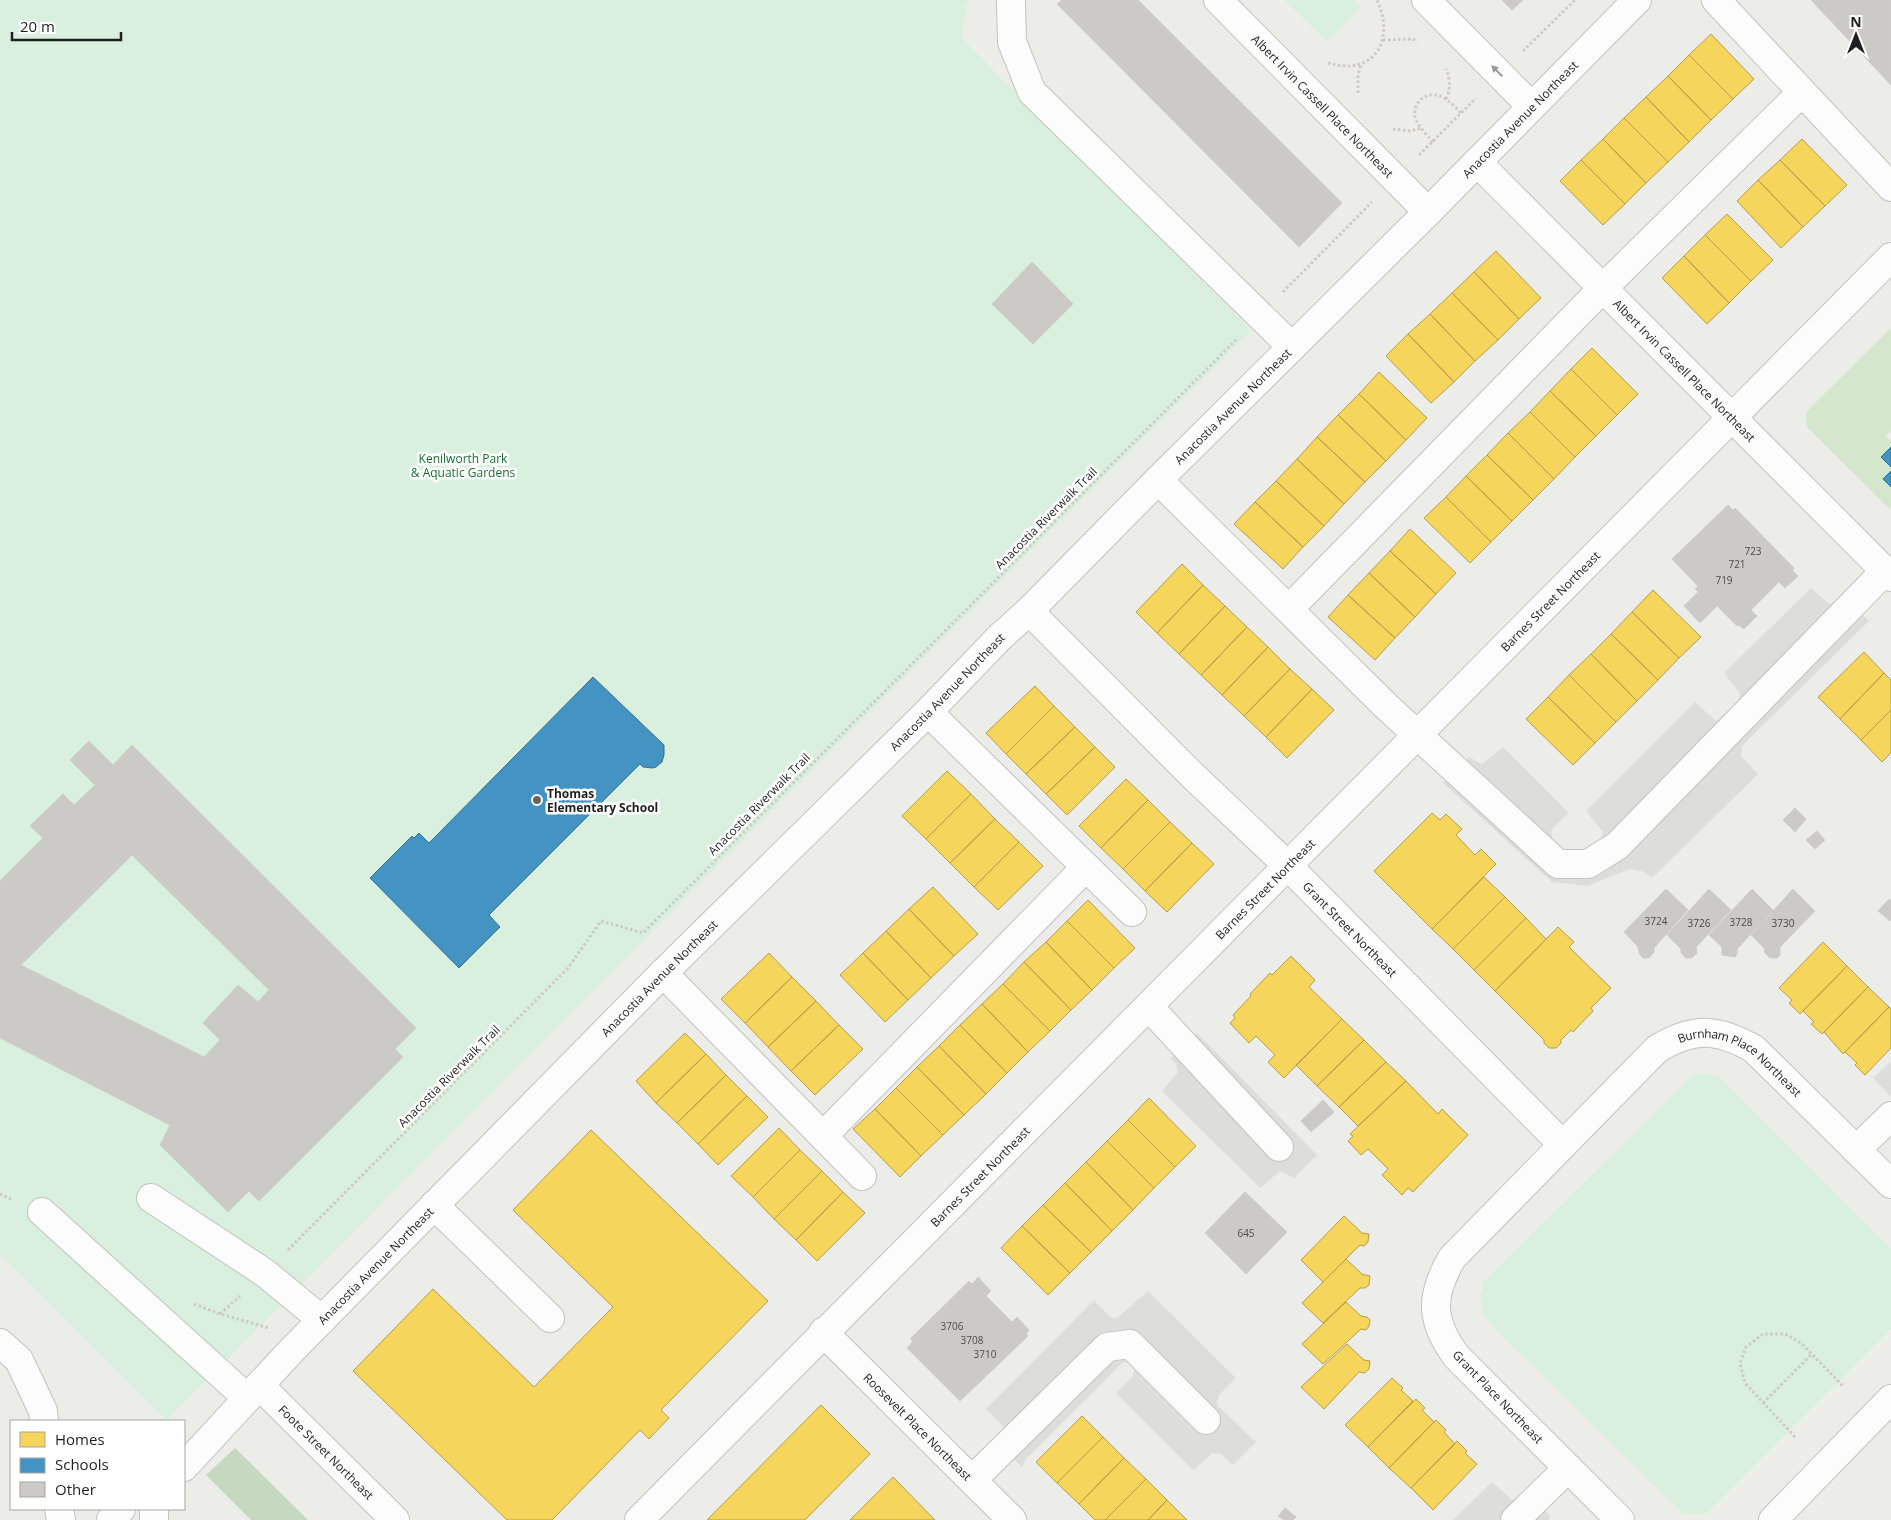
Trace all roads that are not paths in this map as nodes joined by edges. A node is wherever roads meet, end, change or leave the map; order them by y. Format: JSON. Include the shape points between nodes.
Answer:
{"nodes":[{"id":1,"x":1011,"y":0,"type":"edge"},
{"id":2,"x":1218,"y":0,"type":"edge"},
{"id":3,"x":1426,"y":0,"type":"edge"},
{"id":4,"x":1637,"y":0,"type":"edge"},
{"id":5,"x":1716,"y":0,"type":"edge"},
{"id":6,"x":1801,"y":93,"type":"junction"},
{"id":7,"x":1531,"y":106,"type":"junction"},
{"id":8,"x":1477,"y":162,"type":"junction"},
{"id":9,"x":1891,"y":187,"type":"edge"},
{"id":10,"x":1428,"y":212,"type":"junction"},
{"id":11,"x":1891,"y":257,"type":"edge"},
{"id":12,"x":1603,"y":288,"type":"junction"},
{"id":13,"x":1292,"y":347,"type":"junction"},
{"id":14,"x":1733,"y":417,"type":"junction"},
{"id":15,"x":1158,"y":480,"type":"junction"},
{"id":16,"x":1888,"y":574,"type":"edge"},
{"id":17,"x":1289,"y":609,"type":"junction"},
{"id":18,"x":1029,"y":611,"type":"junction"},
{"id":19,"x":928,"y":712,"type":"junction"},
{"id":20,"x":1418,"y":736,"type":"junction"},
{"id":21,"x":1288,"y":866,"type":"junction"},
{"id":22,"x":1086,"y":867,"type":"junction"},
{"id":23,"x":1132,"y":912,"type":"dead end"},
{"id":24,"x":663,"y":973,"type":"junction"},
{"id":25,"x":1149,"y":1007,"type":"junction"},
{"id":26,"x":1891,"y":1116,"type":"edge"},
{"id":27,"x":823,"y":1136,"type":"junction"},
{"id":28,"x":1563,"y":1145,"type":"junction"},
{"id":29,"x":1279,"y":1147,"type":"dead end"},
{"id":30,"x":1856,"y":1150,"type":"junction"},
{"id":31,"x":862,"y":1176,"type":"dead end"},
{"id":32,"x":1891,"y":1184,"type":"edge"},
{"id":33,"x":151,"y":1198,"type":"dead end"},
{"id":34,"x":434,"y":1205,"type":"junction"},
{"id":35,"x":42,"y":1212,"type":"dead end"},
{"id":36,"x":550,"y":1318,"type":"dead end"},
{"id":37,"x":322,"y":1320,"type":"junction"},
{"id":38,"x":824,"y":1332,"type":"junction"},
{"id":39,"x":0,"y":1343,"type":"edge"},
{"id":40,"x":253,"y":1391,"type":"junction"},
{"id":41,"x":1891,"y":1400,"type":"edge"},
{"id":42,"x":44,"y":1420,"type":"edge"},
{"id":43,"x":1206,"y":1420,"type":"dead end"},
{"id":44,"x":185,"y":1466,"type":"edge"},
{"id":45,"x":1568,"y":1468,"type":"junction"},
{"id":46,"x":972,"y":1480,"type":"junction"},
{"id":47,"x":120,"y":1510,"type":"edge"},
{"id":48,"x":112,"y":1520,"type":"edge"},
{"id":49,"x":395,"y":1520,"type":"edge"},
{"id":50,"x":639,"y":1520,"type":"edge"},
{"id":51,"x":1012,"y":1520,"type":"edge"},
{"id":52,"x":1515,"y":1520,"type":"edge"},
{"id":53,"x":1620,"y":1520,"type":"edge"},
{"id":54,"x":1773,"y":1520,"type":"edge"}],
"edges":[{"from":1,"to":13,"type":"street","via":[[1012,42],[1032,92]]},
{"from":2,"to":10,"type":"street","name":"Albert Irvin Cassell Place Northeast"},
{"from":7,"to":3,"type":"street","one_way":true},
{"from":4,"to":7,"type":"street","name":"Anacostia Avenue Northeast"},
{"from":5,"to":6,"type":"street"},
{"from":6,"to":9,"type":"street"},
{"from":6,"to":12,"type":"street"},
{"from":7,"to":8,"type":"street","name":"Anacostia Avenue Northeast"},
{"from":8,"to":10,"type":"street","name":"Anacostia Avenue Northeast"},
{"from":8,"to":12,"type":"street","name":"Albert Irvin Cassell Place Northeast"},
{"from":10,"to":13,"type":"street","name":"Anacostia Avenue Northeast"},
{"from":11,"to":14,"type":"street","name":"Barnes Street Northeast"},
{"from":12,"to":14,"type":"street","name":"Albert Irvin Cassell Place Northeast"},
{"from":12,"to":17,"type":"street"},
{"from":13,"to":15,"type":"street","name":"Anacostia Avenue Northeast"},
{"from":14,"to":16,"type":"street","name":"Albert Irvin Cassell Place Northeast"},
{"from":14,"to":20,"type":"street","name":"Barnes Street Northeast"},
{"from":15,"to":17,"type":"street"},
{"from":15,"to":18,"type":"street","name":"Anacostia Avenue Northeast"},
{"from":16,"to":20,"type":"street","via":[[1616,846],[1588,864],[1558,864]]},
{"from":17,"to":20,"type":"street"},
{"from":18,"to":19,"type":"street","name":"Anacostia Avenue Northeast"},
{"from":18,"to":21,"type":"street","name":"Grant Street Northeast"},
{"from":19,"to":22,"type":"street"},
{"from":19,"to":24,"type":"street","name":"Anacostia Avenue Northeast"},
{"from":20,"to":21,"type":"street","name":"Barnes Street Northeast"},
{"from":21,"to":25,"type":"street","name":"Barnes Street Northeast"},
{"from":21,"to":28,"type":"street","name":"Grant Street Northeast"},
{"from":22,"to":23,"type":"street"},
{"from":22,"to":27,"type":"street"},
{"from":24,"to":27,"type":"street"},
{"from":24,"to":34,"type":"street","name":"Anacostia Avenue Northeast"},
{"from":25,"to":29,"type":"street"},
{"from":25,"to":38,"type":"street","name":"Barnes Street Northeast"},
{"from":26,"to":30,"type":"street"},
{"from":27,"to":31,"type":"street"},
{"from":28,"to":30,"type":"street","name":"Burnham Place Northeast","via":[[1657,1050],[1675,1039],[1695,1033],[1716,1033],[1754,1049]]},
{"from":28,"to":45,"type":"street","name":"Grant Place Northeast","via":[[1452,1258],[1441,1276],[1436,1308],[1444,1339],[1456,1356]]},
{"from":30,"to":32,"type":"street","name":"Burnham Place Northeast"},
{"from":33,"to":37,"type":"street","via":[[265,1273]]},
{"from":34,"to":36,"type":"street"},
{"from":34,"to":37,"type":"street","name":"Anacostia Avenue Northeast"},
{"from":35,"to":40,"type":"street","name":"Foote Street Northeast"},
{"from":37,"to":40,"type":"street","name":"Anacostia Avenue Northeast"},
{"from":38,"to":46,"type":"street","name":"Roosevelt Place Northeast"},
{"from":38,"to":50,"type":"street","name":"Barnes Street Northeast"},
{"from":39,"to":42,"type":"street","via":[[19,1360],[43,1411]]},
{"from":40,"to":44,"type":"street","name":"Anacostia Avenue Northeast"},
{"from":40,"to":49,"type":"street","name":"Foote Street Northeast"},
{"from":41,"to":54,"type":"street"},
{"from":43,"to":46,"type":"street","via":[[1130,1344],[1107,1348]]},
{"from":45,"to":52,"type":"street"},
{"from":45,"to":53,"type":"street","name":"Grant Place Northeast"},
{"from":46,"to":51,"type":"street","name":"Roosevelt Place Northeast"},
{"from":47,"to":48,"type":"street"}]}
